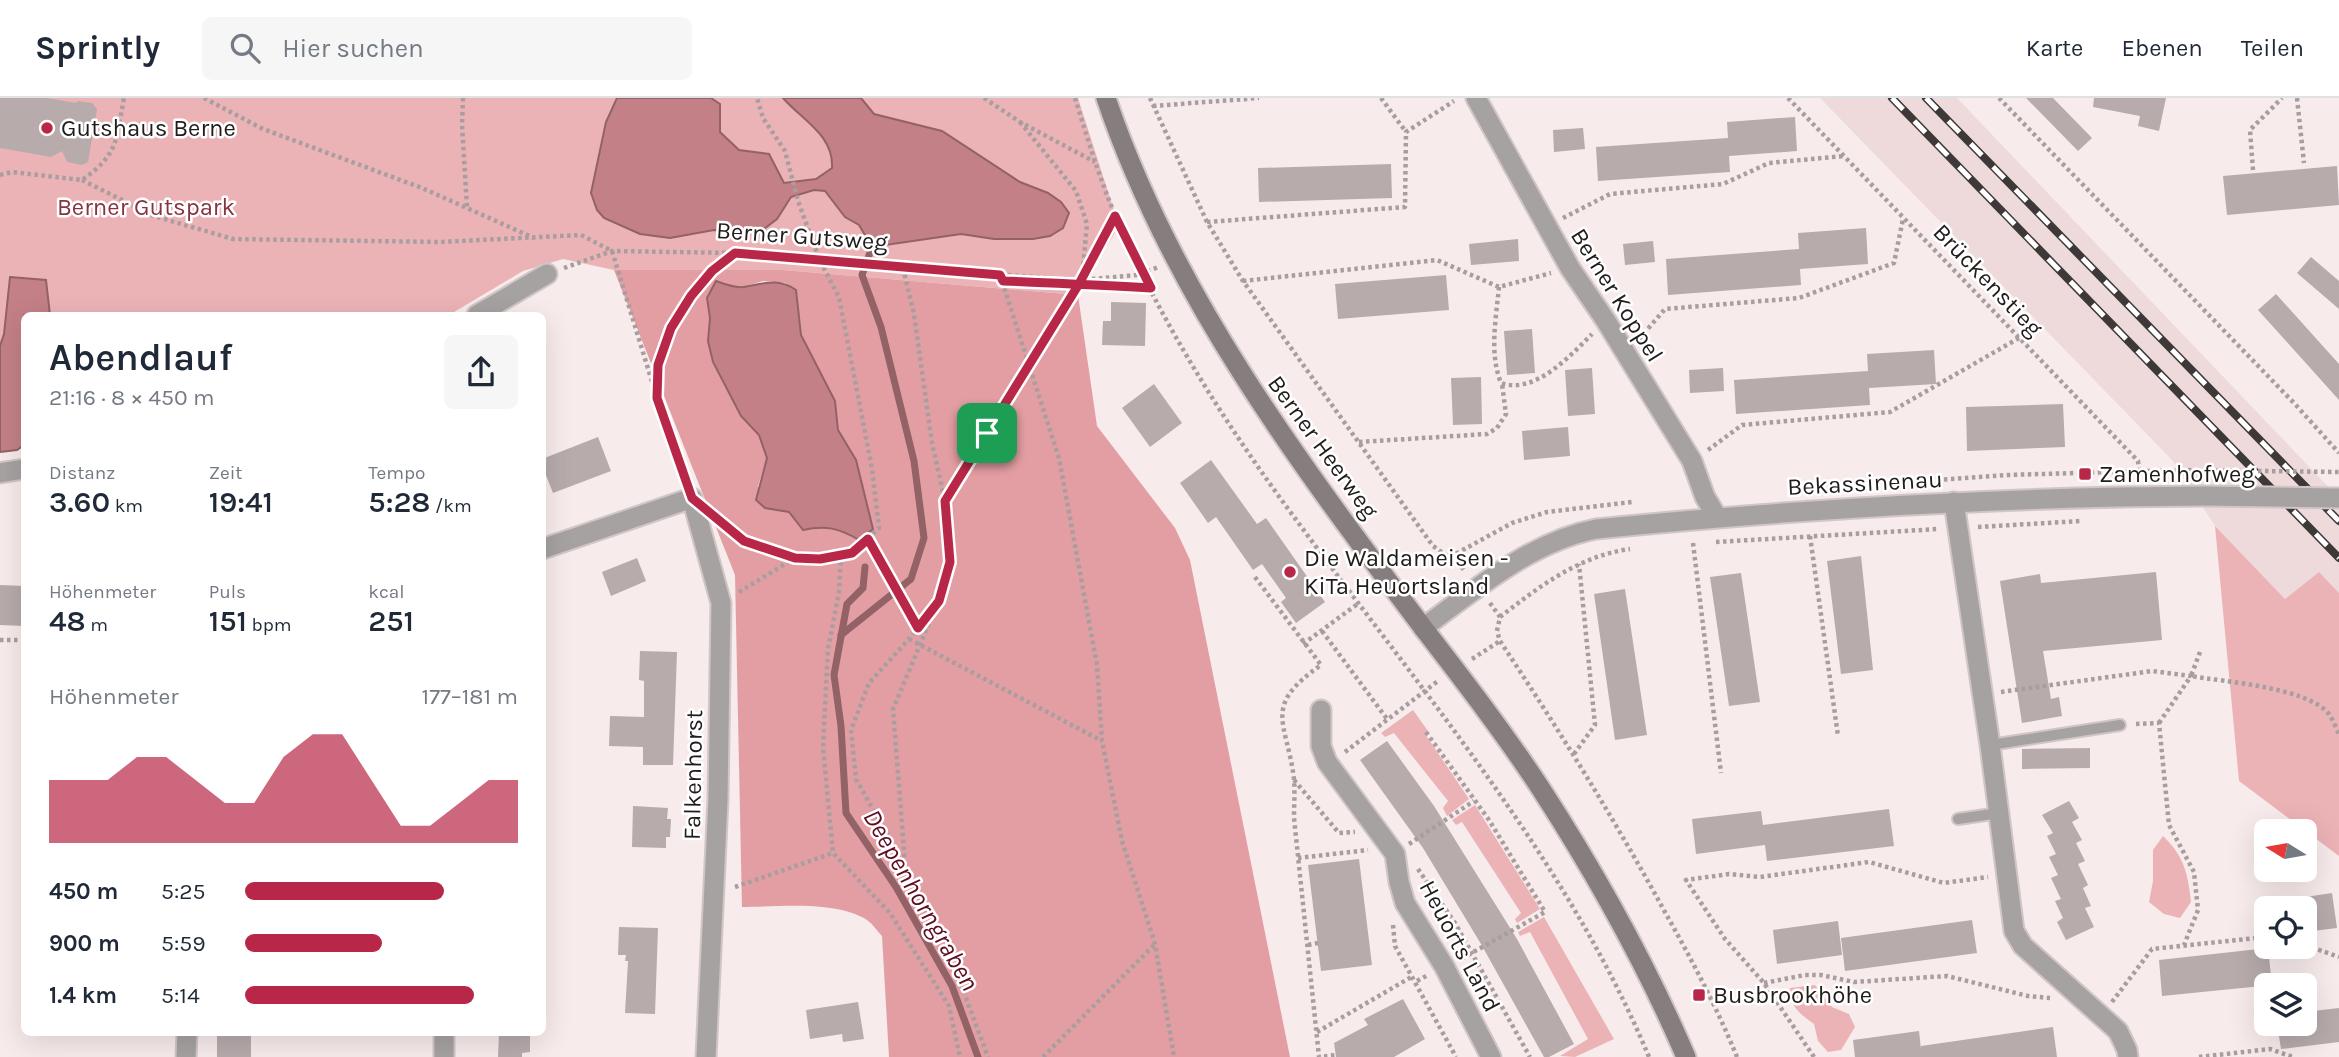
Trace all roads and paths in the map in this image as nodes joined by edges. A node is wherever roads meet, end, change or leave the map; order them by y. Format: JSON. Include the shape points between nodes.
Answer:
{"nodes":[{"id":1,"x":124,"y":98,"type":"edge"},
{"id":2,"x":204,"y":98,"type":"edge"},
{"id":3,"x":463,"y":98,"type":"edge"},
{"id":4,"x":757,"y":98,"type":"edge"},
{"id":5,"x":984,"y":98,"type":"edge"},
{"id":6,"x":1074,"y":98,"type":"edge"},
{"id":7,"x":1106,"y":98,"type":"edge"},
{"id":8,"x":1150,"y":98,"type":"edge"},
{"id":9,"x":1259,"y":98,"type":"edge"},
{"id":10,"x":1381,"y":98,"type":"edge"},
{"id":11,"x":1476,"y":98,"type":"edge"},
{"id":12,"x":1788,"y":98,"type":"edge"},
{"id":13,"x":1999,"y":98,"type":"edge"},
{"id":14,"x":2282,"y":98,"type":"edge"},
{"id":15,"x":2297,"y":98,"type":"edge"},
{"id":16,"x":1454,"y":101,"type":"dead end"},
{"id":17,"x":1153,"y":106,"type":"junction"},
{"id":18,"x":1020,"y":122,"type":"junction"},
{"id":19,"x":1406,"y":132,"type":"junction"},
{"id":20,"x":1844,"y":156,"type":"junction"},
{"id":21,"x":1095,"y":162,"type":"junction"},
{"id":22,"x":2304,"y":163,"type":"dead end"},
{"id":23,"x":2253,"y":170,"type":"dead end"},
{"id":24,"x":0,"y":175,"type":"edge"},
{"id":25,"x":82,"y":180,"type":"junction"},
{"id":26,"x":467,"y":207,"type":"junction"},
{"id":27,"x":1115,"y":216,"type":"junction"},
{"id":28,"x":1903,"y":218,"type":"junction"},
{"id":29,"x":1559,"y":220,"type":"dead end"},
{"id":30,"x":1207,"y":222,"type":"junction"},
{"id":31,"x":534,"y":239,"type":"junction"},
{"id":32,"x":612,"y":251,"type":"junction"},
{"id":33,"x":735,"y":253,"type":"junction"},
{"id":34,"x":820,"y":261,"type":"junction"},
{"id":35,"x":903,"y":268,"type":"junction"},
{"id":36,"x":1558,"y":271,"type":"dead end"},
{"id":37,"x":547,"y":274,"type":"joint"},
{"id":38,"x":1137,"y":275,"type":"dead end"},
{"id":39,"x":1001,"y":278,"type":"junction"},
{"id":40,"x":1243,"y":281,"type":"junction"},
{"id":41,"x":1080,"y":282,"type":"junction"},
{"id":42,"x":1499,"y":287,"type":"junction"},
{"id":43,"x":1151,"y":288,"type":"junction"},
{"id":44,"x":482,"y":312,"type":"edge"},
{"id":45,"x":1595,"y":331,"type":"dead end"},
{"id":46,"x":2019,"y":338,"type":"junction"},
{"id":47,"x":1634,"y":344,"type":"dead end"},
{"id":48,"x":1030,"y":366,"type":"junction"},
{"id":49,"x":1501,"y":383,"type":"junction"},
{"id":50,"x":657,"y":398,"type":"junction"},
{"id":51,"x":1359,"y":442,"type":"junction"},
{"id":52,"x":2339,"y":453,"type":"edge"},
{"id":53,"x":1702,"y":455,"type":"dead end"},
{"id":54,"x":21,"y":470,"type":"edge"},
{"id":55,"x":2181,"y":470,"type":"dead end"},
{"id":56,"x":2339,"y":472,"type":"edge"},
{"id":57,"x":0,"y":473,"type":"edge"},
{"id":58,"x":2139,"y":496,"type":"junction"},
{"id":59,"x":692,"y":498,"type":"junction"},
{"id":60,"x":2339,"y":498,"type":"edge"},
{"id":61,"x":945,"y":501,"type":"junction"},
{"id":62,"x":1954,"y":502,"type":"junction"},
{"id":63,"x":1717,"y":517,"type":"junction"},
{"id":64,"x":2084,"y":521,"type":"dead end"},
{"id":65,"x":1958,"y":528,"type":"junction"},
{"id":66,"x":1810,"y":535,"type":"junction"},
{"id":67,"x":868,"y":539,"type":"junction"},
{"id":68,"x":1693,"y":543,"type":"junction"},
{"id":69,"x":1684,"y":544,"type":"dead end"},
{"id":70,"x":546,"y":547,"type":"edge"},
{"id":71,"x":1630,"y":549,"type":"dead end"},
{"id":72,"x":841,"y":555,"type":"junction"},
{"id":73,"x":795,"y":558,"type":"junction"},
{"id":74,"x":1579,"y":564,"type":"junction"},
{"id":75,"x":1460,"y":565,"type":"dead end"},
{"id":76,"x":1255,"y":577,"type":"dead end"},
{"id":77,"x":939,"y":601,"type":"junction"},
{"id":78,"x":720,"y":603,"type":"junction"},
{"id":79,"x":1359,"y":603,"type":"junction"},
{"id":80,"x":1493,"y":609,"type":"dead end"},
{"id":81,"x":1500,"y":617,"type":"junction"},
{"id":82,"x":918,"y":628,"type":"junction"},
{"id":83,"x":1423,"y":628,"type":"junction"},
{"id":84,"x":1322,"y":631,"type":"junction"},
{"id":85,"x":909,"y":639,"type":"junction"},
{"id":86,"x":0,"y":640,"type":"edge"},
{"id":87,"x":21,"y":640,"type":"edge"},
{"id":88,"x":1303,"y":644,"type":"junction"},
{"id":89,"x":919,"y":645,"type":"junction"},
{"id":90,"x":2200,"y":652,"type":"dead end"},
{"id":91,"x":2190,"y":676,"type":"junction"},
{"id":92,"x":1423,"y":691,"type":"junction"},
{"id":93,"x":1983,"y":695,"type":"junction"},
{"id":94,"x":1321,"y":710,"type":"dead end"},
{"id":95,"x":1387,"y":719,"type":"junction"},
{"id":96,"x":2159,"y":723,"type":"junction"},
{"id":97,"x":2120,"y":726,"type":"joint"},
{"id":98,"x":1426,"y":732,"type":"dead end"},
{"id":99,"x":2339,"y":734,"type":"edge"},
{"id":100,"x":1838,"y":736,"type":"dead end"},
{"id":101,"x":1102,"y":741,"type":"junction"},
{"id":102,"x":1990,"y":745,"type":"junction"},
{"id":103,"x":1574,"y":754,"type":"junction"},
{"id":104,"x":1339,"y":757,"type":"dead end"},
{"id":105,"x":1721,"y":774,"type":"dead end"},
{"id":106,"x":1474,"y":801,"type":"junction"},
{"id":107,"x":1999,"y":813,"type":"junction"},
{"id":108,"x":1958,"y":819,"type":"dead end"},
{"id":109,"x":1372,"y":849,"type":"dead end"},
{"id":110,"x":1399,"y":851,"type":"junction"},
{"id":111,"x":833,"y":853,"type":"junction"},
{"id":112,"x":1298,"y":858,"type":"junction"},
{"id":113,"x":906,"y":869,"type":"junction"},
{"id":114,"x":2006,"y":875,"type":"junction"},
{"id":115,"x":715,"y":894,"type":"junction"},
{"id":116,"x":1312,"y":896,"type":"dead end"},
{"id":117,"x":1303,"y":897,"type":"junction"},
{"id":118,"x":2254,"y":938,"type":"edge"},
{"id":119,"x":1318,"y":943,"type":"dead end"},
{"id":120,"x":1155,"y":944,"type":"junction"},
{"id":121,"x":1308,"y":945,"type":"junction"},
{"id":122,"x":2184,"y":945,"type":"junction"},
{"id":123,"x":2317,"y":949,"type":"edge"},
{"id":124,"x":1472,"y":954,"type":"junction"},
{"id":125,"x":2339,"y":957,"type":"edge"},
{"id":126,"x":1444,"y":966,"type":"junction"},
{"id":127,"x":1413,"y":976,"type":"dead end"},
{"id":128,"x":1417,"y":981,"type":"dead end"},
{"id":129,"x":1764,"y":983,"type":"junction"},
{"id":130,"x":1376,"y":997,"type":"junction"},
{"id":131,"x":2085,"y":1001,"type":"junction"},
{"id":132,"x":1380,"y":1006,"type":"dead end"},
{"id":133,"x":2101,"y":1017,"type":"junction"},
{"id":134,"x":1317,"y":1032,"type":"junction"},
{"id":135,"x":187,"y":1036,"type":"edge"},
{"id":136,"x":444,"y":1036,"type":"edge"},
{"id":137,"x":1336,"y":1055,"type":"dead end"},
{"id":138,"x":186,"y":1057,"type":"edge"},
{"id":139,"x":444,"y":1057,"type":"edge"},
{"id":140,"x":706,"y":1057,"type":"edge"},
{"id":141,"x":960,"y":1057,"type":"edge"},
{"id":142,"x":988,"y":1057,"type":"edge"},
{"id":143,"x":1043,"y":1057,"type":"edge"},
{"id":144,"x":1174,"y":1057,"type":"edge"},
{"id":145,"x":1491,"y":1057,"type":"edge"},
{"id":146,"x":1530,"y":1057,"type":"edge"},
{"id":147,"x":1649,"y":1057,"type":"edge"},
{"id":148,"x":1686,"y":1057,"type":"edge"},
{"id":149,"x":1737,"y":1057,"type":"edge"},
{"id":150,"x":1814,"y":1057,"type":"edge"},
{"id":151,"x":2128,"y":1057,"type":"edge"},
{"id":152,"x":2199,"y":1057,"type":"edge"},
{"id":153,"x":2292,"y":1057,"type":"edge"}],
"edges":[{"from":1,"to":25,"type":"path","via":[[114,148],[103,165]]},
{"from":2,"to":26,"type":"path","via":[[263,129]]},
{"from":3,"to":26,"type":"path"},
{"from":4,"to":34,"type":"path","via":[[763,118],[785,151]]},
{"from":5,"to":18,"type":"path"},
{"from":6,"to":21,"type":"path"},
{"from":7,"to":83,"type":"main road","name":"Berner Heerweg","via":[[1175,260],[1238,370]]},
{"from":8,"to":17,"type":"path"},
{"from":9,"to":17,"type":"path"},
{"from":10,"to":19,"type":"path"},
{"from":11,"to":63,"type":"street","name":"Berner Koppel","via":[[1564,258],[1692,461]]},
{"from":12,"to":20,"type":"path","name":"Brückenstieg"},
{"from":13,"to":52,"type":"path"},
{"from":14,"to":23,"type":"path","via":[[2250,130]]},
{"from":15,"to":22,"type":"path"},
{"from":16,"to":19,"type":"path"},
{"from":17,"to":30,"type":"path"},
{"from":18,"to":21,"type":"path"},
{"from":18,"to":41,"type":"path","via":[[1076,191],[1087,224]]},
{"from":19,"to":30,"type":"path","via":[[1405,207]]},
{"from":20,"to":28,"type":"path","name":"Brückenstieg"},
{"from":20,"to":29,"type":"path","via":[[1769,163],[1723,184],[1609,194]]},
{"from":21,"to":27,"type":"path"},
{"from":24,"to":25,"type":"path","via":[[12,172]]},
{"from":25,"to":31,"type":"path","via":[[154,216],[233,239]]},
{"from":26,"to":31,"type":"path"},
{"from":27,"to":41,"type":"path"},
{"from":27,"to":43,"type":"path"},
{"from":28,"to":46,"type":"path","name":"Brückenstieg"},
{"from":28,"to":47,"type":"path","via":[[1894,262],[1799,298],[1665,309]]},
{"from":30,"to":40,"type":"path"},
{"from":31,"to":32,"type":"path","via":[[581,235]]},
{"from":32,"to":33,"type":"path","name":"Berner Gutsweg"},
{"from":32,"to":37,"type":"path","name":"Berner Gutsweg"},
{"from":32,"to":50,"type":"path"},
{"from":33,"to":34,"type":"path","name":"Berner Gutsweg"},
{"from":33,"to":50,"type":"path","via":[[712,271],[671,328],[658,365]]},
{"from":34,"to":35,"type":"path","name":"Berner Gutsweg"},
{"from":34,"to":67,"type":"path","via":[[839,297],[872,469],[879,528]]},
{"from":35,"to":39,"type":"path","name":"Berner Gutsweg"},
{"from":35,"to":61,"type":"path"},
{"from":36,"to":42,"type":"path"},
{"from":37,"to":44,"type":"street"},
{"from":38,"to":41,"type":"path"},
{"from":39,"to":41,"type":"path","name":"Berner Gutsweg"},
{"from":39,"to":48,"type":"path"},
{"from":40,"to":42,"type":"path","via":[[1437,260]]},
{"from":40,"to":51,"type":"path"},
{"from":41,"to":43,"type":"path"},
{"from":41,"to":48,"type":"path"},
{"from":42,"to":49,"type":"path","via":[[1494,360]]},
{"from":43,"to":79,"type":"path","via":[[1238,436]]},
{"from":45,"to":49,"type":"path","via":[[1541,377],[1524,384]]},
{"from":46,"to":53,"type":"path","via":[[1890,412],[1742,425]]},
{"from":46,"to":58,"type":"path","name":"Brückenstieg","via":[[2138,461]]},
{"from":48,"to":61,"type":"path"},
{"from":48,"to":101,"type":"path","via":[[1059,458],[1097,665]]},
{"from":49,"to":51,"type":"path","via":[[1506,414],[1487,434]]},
{"from":50,"to":59,"type":"path"},
{"from":51,"to":75,"type":"path","via":[[1433,546]]},
{"from":54,"to":57,"type":"street"},
{"from":55,"to":56,"type":"path","bridge":true},
{"from":58,"to":60,"type":"street","name":"Bekassinenau","bridge":true},
{"from":58,"to":62,"type":"street","name":"Bekassinenau"},
{"from":59,"to":70,"type":"street"},
{"from":59,"to":73,"type":"path","via":[[744,541]]},
{"from":59,"to":78,"type":"street","name":"Falkenhorst"},
{"from":61,"to":77,"type":"path","via":[[950,562]]},
{"from":62,"to":63,"type":"street","name":"Bekassinenau"},
{"from":62,"to":65,"type":"street"},
{"from":63,"to":83,"type":"street","name":"Bekassinenau","via":[[1574,533],[1503,569]]},
{"from":64,"to":65,"type":"path"},
{"from":65,"to":66,"type":"path"},
{"from":65,"to":93,"type":"street"},
{"from":66,"to":68,"type":"path"},
{"from":66,"to":100,"type":"path"},
{"from":67,"to":72,"type":"path","via":[[852,553]]},
{"from":67,"to":82,"type":"path"},
{"from":68,"to":69,"type":"path"},
{"from":68,"to":105,"type":"path"},
{"from":71,"to":74,"type":"path"},
{"from":72,"to":73,"type":"path"},
{"from":72,"to":111,"type":"path","via":[[828,649],[823,747]]},
{"from":73,"to":78,"type":"path"},
{"from":74,"to":81,"type":"path"},
{"from":74,"to":103,"type":"path","via":[[1595,725]]},
{"from":76,"to":88,"type":"path"},
{"from":77,"to":82,"type":"path"},
{"from":77,"to":89,"type":"path"},
{"from":78,"to":115,"type":"street","name":"Falkenhorst"},
{"from":79,"to":84,"type":"path"},
{"from":79,"to":92,"type":"path"},
{"from":80,"to":81,"type":"path"},
{"from":81,"to":103,"type":"path","via":[[1500,641]]},
{"from":82,"to":85,"type":"path"},
{"from":83,"to":148,"type":"main road","name":"Berner Heerweg","via":[[1541,789],[1635,952]]},
{"from":84,"to":88,"type":"path"},
{"from":84,"to":95,"type":"path"},
{"from":85,"to":89,"type":"path"},
{"from":85,"to":113,"type":"path","via":[[869,683],[851,730],[856,779]]},
{"from":86,"to":87,"type":"path"},
{"from":88,"to":112,"type":"path","via":[[1321,665],[1301,679],[1281,708],[1294,779]]},
{"from":89,"to":101,"type":"path"},
{"from":89,"to":113,"type":"path","via":[[893,709]]},
{"from":90,"to":91,"type":"path"},
{"from":91,"to":93,"type":"path","via":[[2152,671]]},
{"from":91,"to":96,"type":"path"},
{"from":91,"to":99,"type":"path","via":[[2292,693],[2328,713]]},
{"from":92,"to":95,"type":"path"},
{"from":92,"to":147,"type":"path","via":[[1545,860],[1606,966]]},
{"from":93,"to":102,"type":"street"},
{"from":94,"to":110,"type":"street","name":"Heuorts Land","via":[[1321,746],[1327,762]]},
{"from":95,"to":104,"type":"path"},
{"from":96,"to":97,"type":"path"},
{"from":96,"to":122,"type":"path","via":[[2169,825],[2194,872],[2198,910]]},
{"from":97,"to":102,"type":"lane"},
{"from":98,"to":106,"type":"path"},
{"from":101,"to":120,"type":"path","via":[[1122,841]]},
{"from":102,"to":107,"type":"street"},
{"from":103,"to":149,"type":"path","via":[[1695,967]]},
{"from":106,"to":110,"type":"path"},
{"from":106,"to":124,"type":"path","via":[[1545,912]]},
{"from":107,"to":108,"type":"lane"},
{"from":107,"to":114,"type":"street"},
{"from":109,"to":112,"type":"path"},
{"from":110,"to":124,"type":"path","via":[[1455,923]]},
{"from":110,"to":126,"type":"street","name":"Heuorts Land","via":[[1399,882],[1405,903]]},
{"from":111,"to":115,"type":"path"},
{"from":111,"to":141,"type":"path","via":[[890,914],[949,1006]]},
{"from":112,"to":117,"type":"path"},
{"from":113,"to":142,"type":"path","via":[[963,990]]},
{"from":114,"to":129,"type":"path","via":[[1944,883],[1869,862],[1760,877],[1730,874],[1686,880],[1725,939]]},
{"from":114,"to":131,"type":"street","via":[[2014,931],[2023,946]]},
{"from":115,"to":140,"type":"street","name":"Falkenhorst"},
{"from":116,"to":117,"type":"path"},
{"from":117,"to":121,"type":"path"},
{"from":118,"to":122,"type":"path"},
{"from":119,"to":121,"type":"path"},
{"from":120,"to":143,"type":"path"},
{"from":120,"to":144,"type":"path"},
{"from":121,"to":134,"type":"path"},
{"from":122,"to":133,"type":"path","via":[[2151,949]]},
{"from":123,"to":125,"type":"path"},
{"from":124,"to":126,"type":"path"},
{"from":124,"to":146,"type":"path"},
{"from":126,"to":128,"type":"path"},
{"from":126,"to":145,"type":"street","name":"Heuorts Land"},
{"from":127,"to":130,"type":"path"},
{"from":129,"to":131,"type":"path","via":[[1805,975],[1854,982],[1947,976],[2028,996]]},
{"from":129,"to":150,"type":"path"},
{"from":130,"to":132,"type":"path"},
{"from":130,"to":134,"type":"path"},
{"from":131,"to":133,"type":"street"},
{"from":133,"to":151,"type":"street","via":[[2118,1031]]},
{"from":134,"to":137,"type":"path","via":[[1319,1057]]},
{"from":135,"to":138,"type":"street"},
{"from":136,"to":139,"type":"street"},
{"from":152,"to":153,"type":"path","via":[[2270,1049]]}]}
